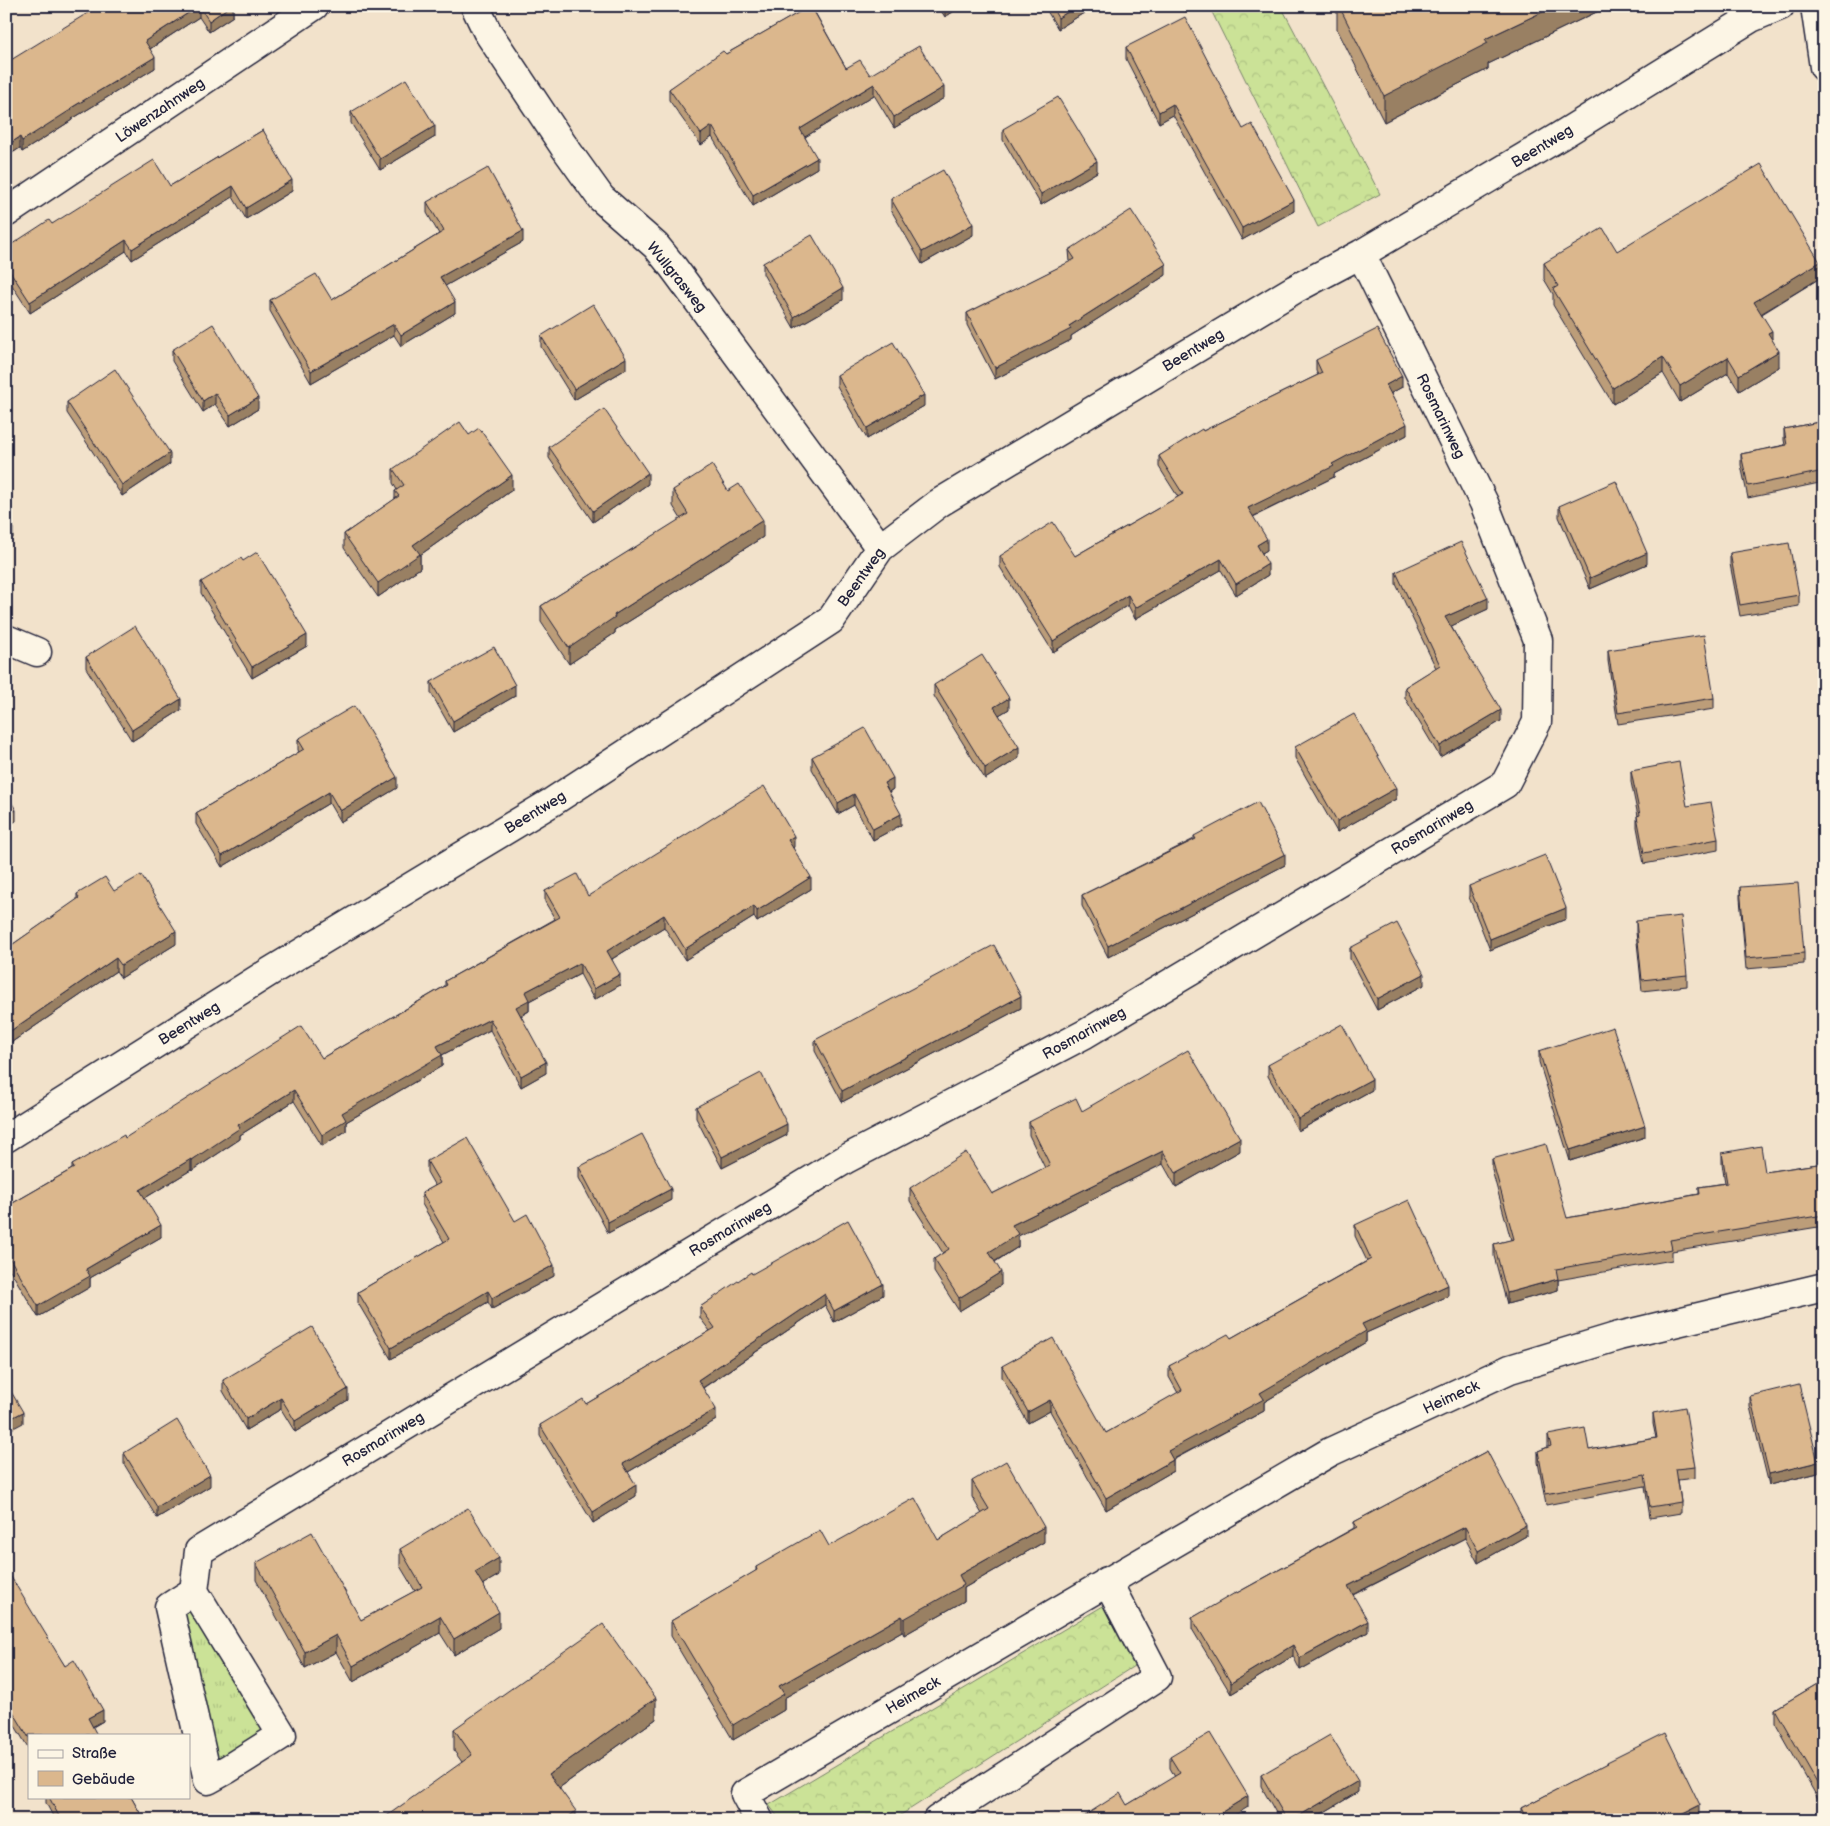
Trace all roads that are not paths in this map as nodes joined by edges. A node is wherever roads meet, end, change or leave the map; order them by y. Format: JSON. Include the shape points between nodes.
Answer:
{"nodes":[{"id":1,"x":314,"y":6,"type":"edge"},
{"id":2,"x":475,"y":6,"type":"edge"},
{"id":3,"x":1780,"y":6,"type":"edge"},
{"id":4,"x":1815,"y":6,"type":"edge"},
{"id":5,"x":1824,"y":67,"type":"edge"},
{"id":6,"x":6,"y":213,"type":"edge"},
{"id":7,"x":1362,"y":254,"type":"junction"},
{"id":8,"x":880,"y":548,"type":"junction"},
{"id":9,"x":6,"y":639,"type":"edge"},
{"id":10,"x":37,"y":652,"type":"dead end"},
{"id":11,"x":6,"y":1138,"type":"edge"},
{"id":12,"x":1824,"y":1287,"type":"edge"},
{"id":13,"x":1107,"y":1581,"type":"junction"},
{"id":14,"x":194,"y":1591,"type":"junction"},
{"id":15,"x":759,"y":1820,"type":"edge"},
{"id":16,"x":937,"y":1820,"type":"edge"}],
"edges":[{"from":1,"to":6,"type":"street","name":"Löwenzahnweg"},
{"from":2,"to":8,"type":"street","name":"Wullgrasweg","via":[[487,31],[601,198],[656,246],[673,267]]},
{"from":3,"to":7,"type":"street","name":"Beentweg","via":[[1751,18]]},
{"from":4,"to":5,"type":"street"},
{"from":7,"to":8,"type":"street","name":"Beentweg","via":[[1294,289],[939,503]]},
{"from":7,"to":14,"type":"street","name":"Rosmarinweg","via":[[1484,503],[1538,640],[1537,722],[1505,784],[1085,1034],[846,1159],[199,1551]]},
{"from":8,"to":11,"type":"street","name":"Beentweg","via":[[831,620],[552,802],[271,971]]},
{"from":9,"to":10,"type":"street"},
{"from":12,"to":13,"type":"street","name":"Heimeck","via":[[1619,1336],[1510,1369],[1330,1452]]},
{"from":13,"to":15,"type":"street","name":"Heimeck","via":[[745,1794]]},
{"from":13,"to":16,"type":"street","via":[[1157,1677]]},
{"from":14,"to":14,"type":"street","via":[[169,1607],[208,1780],[282,1735]]}]}
